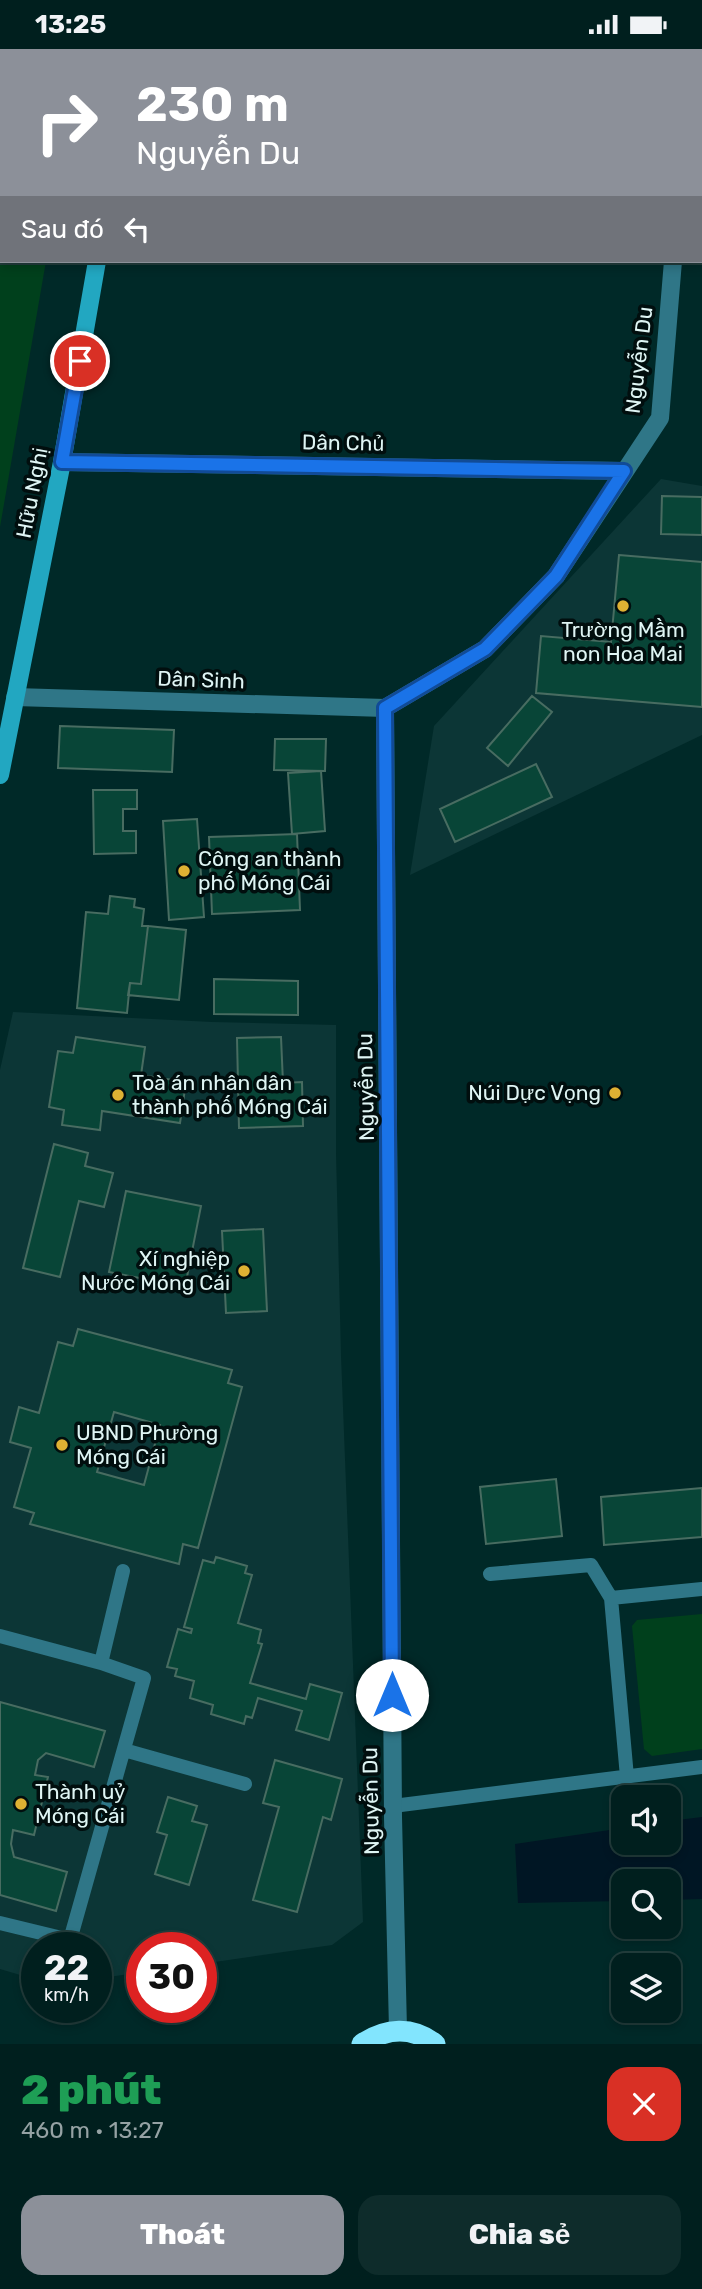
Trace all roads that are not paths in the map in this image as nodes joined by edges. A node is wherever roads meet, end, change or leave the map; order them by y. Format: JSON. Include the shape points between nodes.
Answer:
{"nodes":[{"id":1,"x":97,"y":263,"type":"edge"},
{"id":2,"x":673,"y":263,"type":"edge"},
{"id":3,"x":62,"y":462,"type":"junction"},
{"id":4,"x":624,"y":471,"type":"junction"},
{"id":5,"x":15,"y":697,"type":"junction"},
{"id":6,"x":385,"y":708,"type":"junction"},
{"id":7,"x":0,"y":775,"type":"edge"},
{"id":8,"x":123,"y":1571,"type":"dead end"},
{"id":9,"x":490,"y":1574,"type":"dead end"},
{"id":10,"x":702,"y":1589,"type":"edge"},
{"id":11,"x":611,"y":1598,"type":"junction"},
{"id":12,"x":0,"y":1636,"type":"edge"},
{"id":13,"x":101,"y":1663,"type":"junction"},
{"id":14,"x":124,"y":1750,"type":"junction"},
{"id":15,"x":702,"y":1767,"type":"edge"},
{"id":16,"x":627,"y":1777,"type":"junction"},
{"id":17,"x":245,"y":1784,"type":"dead end"},
{"id":18,"x":393,"y":1806,"type":"junction"},
{"id":19,"x":0,"y":1923,"type":"edge"},
{"id":20,"x":398,"y":2030,"type":"junction"},
{"id":21,"x":362,"y":2044,"type":"edge"},
{"id":22,"x":435,"y":2044,"type":"edge"}],
"edges":[{"from":1,"to":3,"type":"street","name":"Hữu Nghị"},
{"from":2,"to":4,"type":"street","name":"Nguyễn Du","via":[[660,418]]},
{"from":3,"to":4,"type":"street","name":"Dân Chủ"},
{"from":3,"to":5,"type":"street","name":"Hữu Nghị"},
{"from":4,"to":6,"type":"street","name":"Nguyễn Du","via":[[556,576],[485,649]]},
{"from":5,"to":6,"type":"street","name":"Dân Sinh"},
{"from":5,"to":7,"type":"street","name":"Hữu Nghị"},
{"from":6,"to":18,"type":"street","name":"Nguyễn Du"},
{"from":8,"to":13,"type":"lane"},
{"from":9,"to":11,"type":"lane","via":[[591,1565]]},
{"from":10,"to":11,"type":"lane"},
{"from":11,"to":16,"type":"lane"},
{"from":12,"to":13,"type":"lane"},
{"from":13,"to":14,"type":"lane","via":[[144,1678]]},
{"from":14,"to":17,"type":"lane"},
{"from":14,"to":19,"type":"lane","via":[[70,1940]]},
{"from":15,"to":16,"type":"lane"},
{"from":16,"to":18,"type":"lane"},
{"from":18,"to":20,"type":"street","name":"Nguyễn Du"},
{"from":20,"to":21,"type":"highway"},
{"from":20,"to":22,"type":"highway"}]}
